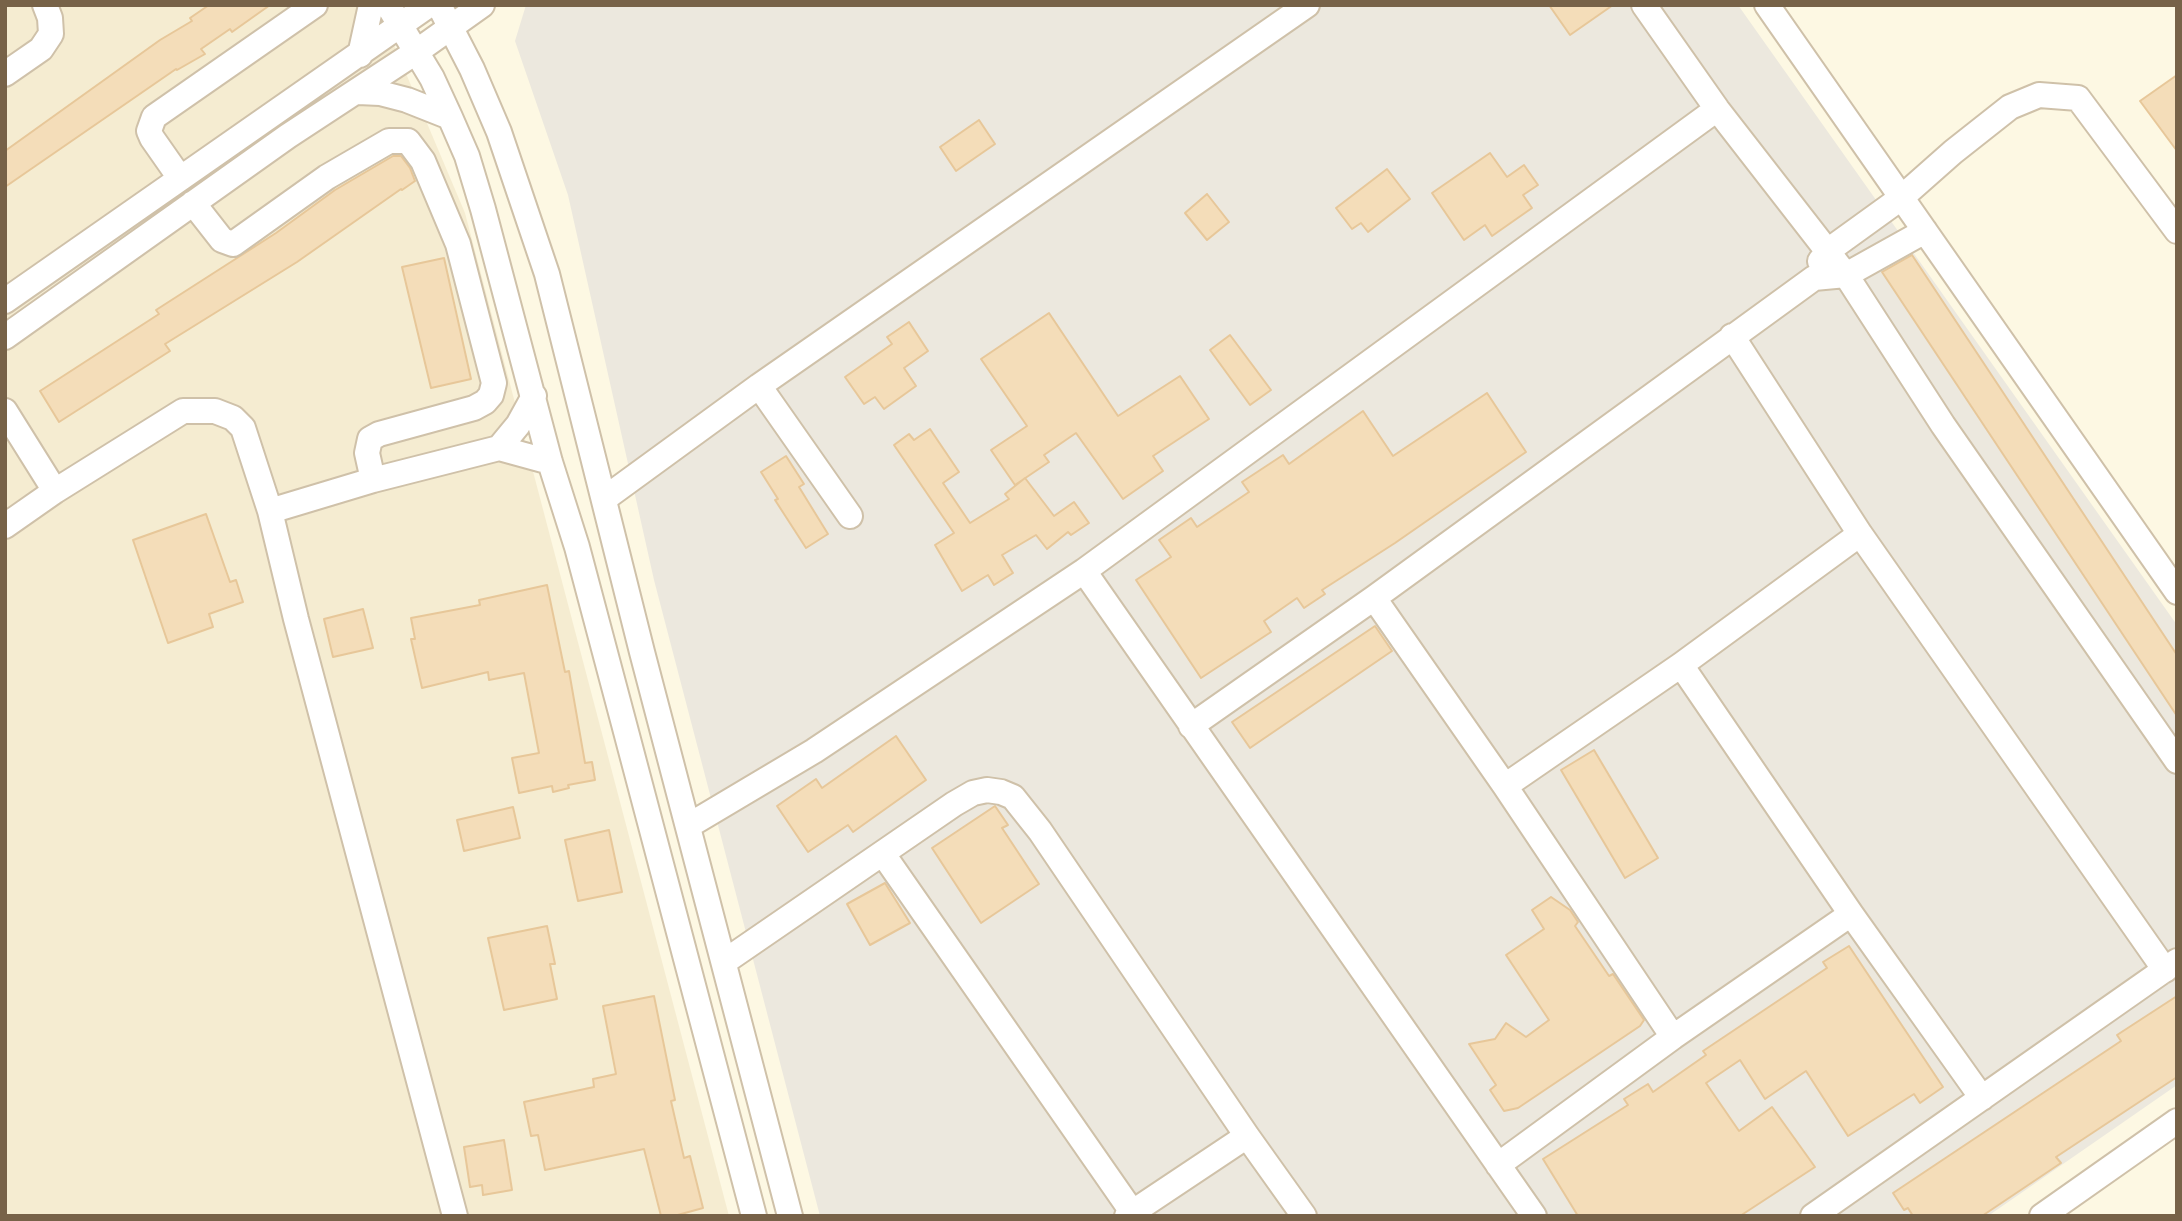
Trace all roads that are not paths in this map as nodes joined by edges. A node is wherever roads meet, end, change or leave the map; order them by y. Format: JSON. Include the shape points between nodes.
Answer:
{"nodes":[{"id":1,"x":45,"y":5,"type":"edge"},
{"id":2,"x":315,"y":5,"type":"edge"},
{"id":3,"x":371,"y":5,"type":"edge"},
{"id":4,"x":429,"y":5,"type":"edge"},
{"id":5,"x":439,"y":5,"type":"edge"},
{"id":6,"x":482,"y":5,"type":"edge"},
{"id":7,"x":1307,"y":5,"type":"edge"},
{"id":8,"x":1644,"y":5,"type":"edge"},
{"id":9,"x":1767,"y":5,"type":"edge"},
{"id":10,"x":394,"y":15,"type":"edge"},
{"id":11,"x":451,"y":29,"type":"junction"},
{"id":12,"x":416,"y":52,"type":"junction"},
{"id":13,"x":360,"y":55,"type":"junction"},
{"id":14,"x":5,"y":74,"type":"edge"},
{"id":15,"x":358,"y":92,"type":"junction"},
{"id":16,"x":1717,"y":109,"type":"junction"},
{"id":17,"x":450,"y":117,"type":"junction"},
{"id":18,"x":180,"y":178,"type":"junction"},
{"id":19,"x":1902,"y":198,"type":"junction"},
{"id":20,"x":193,"y":203,"type":"junction"},
{"id":21,"x":1925,"y":231,"type":"junction"},
{"id":22,"x":2177,"y":231,"type":"edge"},
{"id":23,"x":1829,"y":250,"type":"junction"},
{"id":24,"x":1846,"y":275,"type":"junction"},
{"id":25,"x":1814,"y":278,"type":"junction"},
{"id":26,"x":5,"y":301,"type":"edge"},
{"id":27,"x":1732,"y":336,"type":"junction"},
{"id":28,"x":5,"y":337,"type":"edge"},
{"id":29,"x":759,"y":386,"type":"junction"},
{"id":30,"x":534,"y":396,"type":"junction"},
{"id":31,"x":5,"y":411,"type":"edge"},
{"id":32,"x":499,"y":448,"type":"junction"},
{"id":33,"x":550,"y":462,"type":"junction"},
{"id":34,"x":373,"y":480,"type":"junction"},
{"id":35,"x":55,"y":491,"type":"junction"},
{"id":36,"x":604,"y":499,"type":"junction"},
{"id":37,"x":270,"y":511,"type":"junction"},
{"id":38,"x":850,"y":516,"type":"dead end"},
{"id":39,"x":5,"y":526,"type":"edge"},
{"id":40,"x":1860,"y":534,"type":"junction"},
{"id":41,"x":1084,"y":571,"type":"junction"},
{"id":42,"x":2177,"y":592,"type":"edge"},
{"id":43,"x":1374,"y":598,"type":"junction"},
{"id":44,"x":1681,"y":665,"type":"junction"},
{"id":45,"x":1192,"y":726,"type":"junction"},
{"id":46,"x":2177,"y":761,"type":"edge"},
{"id":47,"x":1505,"y":786,"type":"junction"},
{"id":48,"x":688,"y":826,"type":"junction"},
{"id":49,"x":883,"y":854,"type":"junction"},
{"id":50,"x":1851,"y":914,"type":"junction"},
{"id":51,"x":724,"y":962,"type":"junction"},
{"id":52,"x":2171,"y":966,"type":"edge"},
{"id":53,"x":1673,"y":1037,"type":"junction"},
{"id":54,"x":1982,"y":1098,"type":"junction"},
{"id":55,"x":2177,"y":1121,"type":"edge"},
{"id":56,"x":768,"y":1132,"type":"junction"},
{"id":57,"x":1247,"y":1136,"type":"junction"},
{"id":58,"x":737,"y":1151,"type":"junction"},
{"id":59,"x":1498,"y":1165,"type":"junction"},
{"id":60,"x":1131,"y":1215,"type":"edge"},
{"id":61,"x":455,"y":1216,"type":"edge"},
{"id":62,"x":754,"y":1216,"type":"edge"},
{"id":63,"x":790,"y":1216,"type":"edge"},
{"id":64,"x":1304,"y":1216,"type":"edge"},
{"id":65,"x":1534,"y":1216,"type":"edge"},
{"id":66,"x":1813,"y":1216,"type":"edge"},
{"id":67,"x":2042,"y":1216,"type":"edge"}],
"edges":[{"from":1,"to":14,"type":"street","via":[[51,34],[41,49]]},
{"from":2,"to":18,"type":"street","via":[[154,117],[152,138]]},
{"from":3,"to":13,"type":"street"},
{"from":4,"to":10,"type":"street"},
{"from":5,"to":11,"type":"street"},
{"from":6,"to":11,"type":"street"},
{"from":7,"to":29,"type":"street"},
{"from":8,"to":16,"type":"street"},
{"from":9,"to":19,"type":"street"},
{"from":10,"to":12,"type":"street"},
{"from":10,"to":13,"type":"street"},
{"from":11,"to":12,"type":"street"},
{"from":11,"to":36,"type":"street","via":[[499,132],[547,274]]},
{"from":12,"to":15,"type":"street"},
{"from":12,"to":17,"type":"street"},
{"from":13,"to":18,"type":"street"},
{"from":15,"to":17,"type":"street","via":[[407,100]]},
{"from":15,"to":20,"type":"street"},
{"from":16,"to":23,"type":"street"},
{"from":16,"to":41,"type":"street"},
{"from":17,"to":30,"type":"street","via":[[483,209]]},
{"from":18,"to":26,"type":"street"},
{"from":19,"to":21,"type":"street"},
{"from":19,"to":22,"type":"street","via":[[2010,107],[2039,95],[2078,98]]},
{"from":19,"to":23,"type":"street"},
{"from":20,"to":28,"type":"street"},
{"from":20,"to":34,"type":"street","via":[[222,240],[233,244],[327,177],[389,141],[408,141],[423,161],[458,244],[494,383],[491,395],[474,408],[370,439],[367,453]]},
{"from":21,"to":24,"type":"street"},
{"from":21,"to":42,"type":"street"},
{"from":23,"to":24,"type":"street"},
{"from":23,"to":25,"type":"street"},
{"from":24,"to":25,"type":"street"},
{"from":24,"to":46,"type":"street","via":[[1943,425]]},
{"from":25,"to":27,"type":"street"},
{"from":27,"to":40,"type":"street"},
{"from":27,"to":43,"type":"street"},
{"from":29,"to":36,"type":"street"},
{"from":29,"to":38,"type":"street"},
{"from":30,"to":32,"type":"street"},
{"from":30,"to":33,"type":"street"},
{"from":31,"to":35,"type":"street"},
{"from":32,"to":33,"type":"street"},
{"from":32,"to":34,"type":"street"},
{"from":33,"to":58,"type":"street","via":[[580,559]]},
{"from":34,"to":37,"type":"street"},
{"from":35,"to":37,"type":"street","via":[[183,411],[215,411],[243,428]]},
{"from":35,"to":39,"type":"street"},
{"from":36,"to":48,"type":"street"},
{"from":37,"to":61,"type":"street"},
{"from":40,"to":44,"type":"street"},
{"from":40,"to":52,"type":"street"},
{"from":41,"to":45,"type":"street"},
{"from":41,"to":48,"type":"street","via":[[814,751]]},
{"from":43,"to":45,"type":"street"},
{"from":43,"to":47,"type":"street"},
{"from":44,"to":47,"type":"street"},
{"from":44,"to":50,"type":"street"},
{"from":45,"to":59,"type":"street"},
{"from":47,"to":53,"type":"street"},
{"from":48,"to":51,"type":"street"},
{"from":49,"to":51,"type":"street"},
{"from":49,"to":57,"type":"street","via":[[974,793],[988,790],[1013,797]]},
{"from":49,"to":60,"type":"street"},
{"from":50,"to":53,"type":"street"},
{"from":50,"to":54,"type":"street"},
{"from":51,"to":56,"type":"street"},
{"from":52,"to":54,"type":"street"},
{"from":53,"to":59,"type":"street"},
{"from":54,"to":66,"type":"street"},
{"from":55,"to":67,"type":"street"},
{"from":56,"to":58,"type":"street"},
{"from":56,"to":63,"type":"street"},
{"from":57,"to":60,"type":"street"},
{"from":57,"to":64,"type":"street"},
{"from":58,"to":62,"type":"street"},
{"from":59,"to":65,"type":"street"}]}
